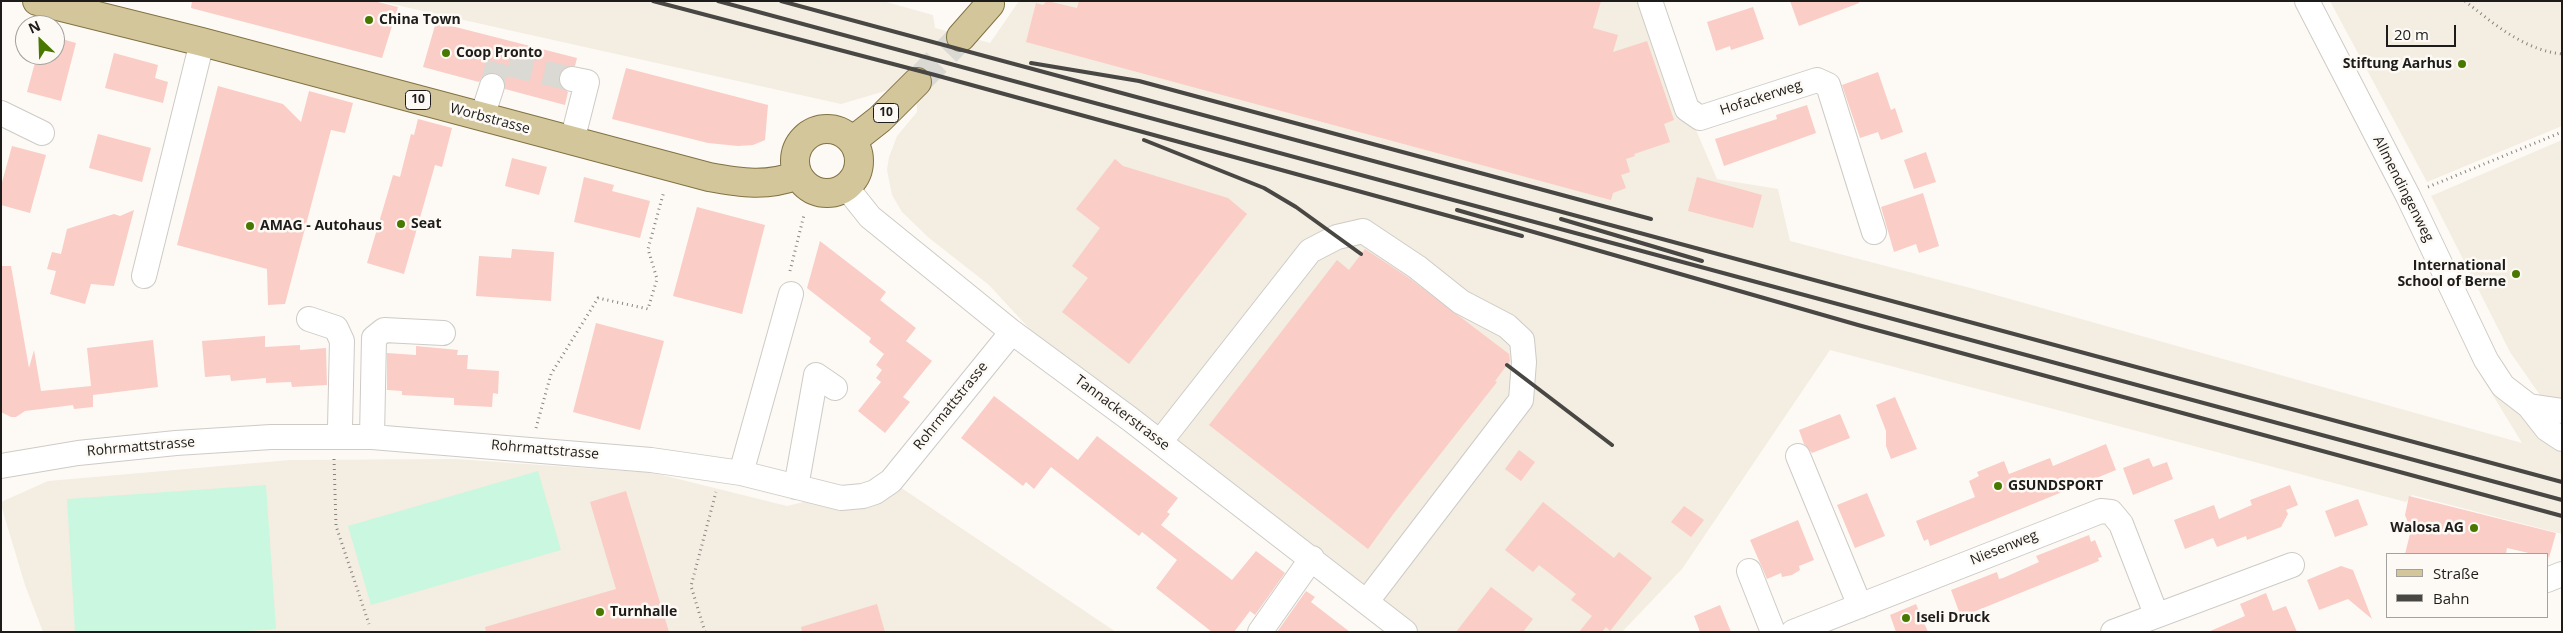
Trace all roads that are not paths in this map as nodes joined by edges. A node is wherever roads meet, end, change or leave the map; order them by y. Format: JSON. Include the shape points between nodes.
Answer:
{"nodes":[{"id":1,"x":37,"y":1,"type":"edge"},
{"id":2,"x":1650,"y":1,"type":"edge"},
{"id":3,"x":2307,"y":1,"type":"edge"},
{"id":4,"x":990,"y":4,"type":"dead end"},
{"id":5,"x":961,"y":37,"type":"tunnel mouth"},
{"id":6,"x":202,"y":42,"type":"junction"},
{"id":7,"x":572,"y":79,"type":"tunnel mouth"},
{"id":8,"x":916,"y":82,"type":"tunnel mouth"},
{"id":9,"x":492,"y":86,"type":"tunnel mouth"},
{"id":10,"x":1,"y":113,"type":"edge"},
{"id":11,"x":482,"y":117,"type":"junction"},
{"id":12,"x":42,"y":133,"type":"dead end"},
{"id":13,"x":572,"y":141,"type":"junction"},
{"id":14,"x":852,"y":141,"type":"junction"},
{"id":15,"x":798,"y":175,"type":"junction"},
{"id":16,"x":846,"y":187,"type":"junction"},
{"id":17,"x":1874,"y":232,"type":"dead end"},
{"id":18,"x":144,"y":276,"type":"dead end"},
{"id":19,"x":791,"y":294,"type":"road end"},
{"id":20,"x":309,"y":319,"type":"dead end"},
{"id":21,"x":1012,"y":332,"type":"junction"},
{"id":22,"x":443,"y":333,"type":"dead end"},
{"id":23,"x":835,"y":388,"type":"dead end"},
{"id":24,"x":2529,"y":406,"type":"junction"},
{"id":25,"x":2562,"y":411,"type":"edge"},
{"id":26,"x":338,"y":437,"type":"junction"},
{"id":27,"x":372,"y":437,"type":"junction"},
{"id":28,"x":2562,"y":439,"type":"edge"},
{"id":29,"x":1160,"y":442,"type":"junction"},
{"id":30,"x":1798,"y":456,"type":"dead end"},
{"id":31,"x":1,"y":466,"type":"edge"},
{"id":32,"x":731,"y":472,"type":"junction"},
{"id":33,"x":796,"y":487,"type":"junction"},
{"id":34,"x":1312,"y":558,"type":"junction"},
{"id":35,"x":2292,"y":564,"type":"dead end"},
{"id":36,"x":1749,"y":571,"type":"dead end"},
{"id":37,"x":2562,"y":574,"type":"edge"},
{"id":38,"x":2548,"y":580,"type":"edge"},
{"id":39,"x":1367,"y":601,"type":"junction"},
{"id":40,"x":1860,"y":606,"type":"junction"},
{"id":41,"x":2156,"y":614,"type":"junction"},
{"id":42,"x":1260,"y":632,"type":"edge"},
{"id":43,"x":1405,"y":632,"type":"edge"},
{"id":44,"x":1773,"y":632,"type":"edge"},
{"id":45,"x":1793,"y":632,"type":"edge"},
{"id":46,"x":2113,"y":632,"type":"edge"}],
"edges":[{"from":1,"to":6,"type":"main road","name":"Worbstrasse","number":"10"},
{"from":2,"to":17,"type":"street","name":"Hofackerweg","via":[[1687,110],[1700,118],[1817,80],[1828,86]]},
{"from":3,"to":24,"type":"street","name":"Allmendingenweg","via":[[2408,196],[2486,360],[2503,386]]},
{"from":4,"to":5,"type":"main road"},
{"from":6,"to":11,"type":"main road","name":"Worbstrasse","number":"10"},
{"from":6,"to":18,"type":"street"},
{"from":7,"to":13,"type":"street","via":[[587,82]]},
{"from":8,"to":14,"type":"main road","number":"10","via":[[880,119]]},
{"from":9,"to":11,"type":"street"},
{"from":10,"to":12,"type":"street"},
{"from":11,"to":13,"type":"main road","name":"Worbstrasse","number":"10"},
{"from":13,"to":15,"type":"main road","name":"Worbstrasse","number":"10","via":[[709,177],[755,184]]},
{"from":14,"to":15,"type":"main road","via":[[839,131],[830,129],[812,133],[798,147],[795,166]]},
{"from":14,"to":16,"type":"main road","via":[[858,150],[858,171]]},
{"from":15,"to":16,"type":"main road","via":[[820,193],[829,194]]},
{"from":16,"to":21,"type":"street","name":"Tannackerstrasse","via":[[870,217]]},
{"from":19,"to":32,"type":"street"},
{"from":20,"to":26,"type":"street","via":[[336,328],[342,341]]},
{"from":21,"to":29,"type":"street","name":"Tannackerstrasse"},
{"from":21,"to":33,"type":"street","name":"Rohrmattstrasse","via":[[891,481],[875,492],[859,497],[841,498]]},
{"from":22,"to":27,"type":"street","via":[[384,330],[374,338]]},
{"from":23,"to":33,"type":"street","via":[[816,375]]},
{"from":24,"to":25,"type":"street"},
{"from":24,"to":28,"type":"street","name":"Allmendingenweg","via":[[2547,430]]},
{"from":26,"to":27,"type":"street","name":"Rohrmattstrasse"},
{"from":26,"to":31,"type":"street","name":"Rohrmattstrasse","via":[[176,443],[78,453]]},
{"from":27,"to":32,"type":"street","name":"Rohrmattstrasse","via":[[531,448]]},
{"from":29,"to":34,"type":"street","name":"Tannackerstrasse"},
{"from":29,"to":39,"type":"street","via":[[1310,251],[1337,237],[1363,230],[1461,302],[1507,326],[1522,340],[1521,400]]},
{"from":30,"to":40,"type":"street"},
{"from":32,"to":33,"type":"street","name":"Rohrmattstrasse"},
{"from":34,"to":39,"type":"street","name":"Tannackerstrasse"},
{"from":34,"to":42,"type":"street"},
{"from":35,"to":41,"type":"street"},
{"from":36,"to":44,"type":"street"},
{"from":37,"to":38,"type":"street"},
{"from":39,"to":43,"type":"street","name":"Tannackerstrasse"},
{"from":40,"to":41,"type":"street","name":"Niesenweg","via":[[2101,511],[2110,512],[2121,524]]},
{"from":40,"to":45,"type":"street","name":"Niesenweg"},
{"from":41,"to":46,"type":"street"}]}
